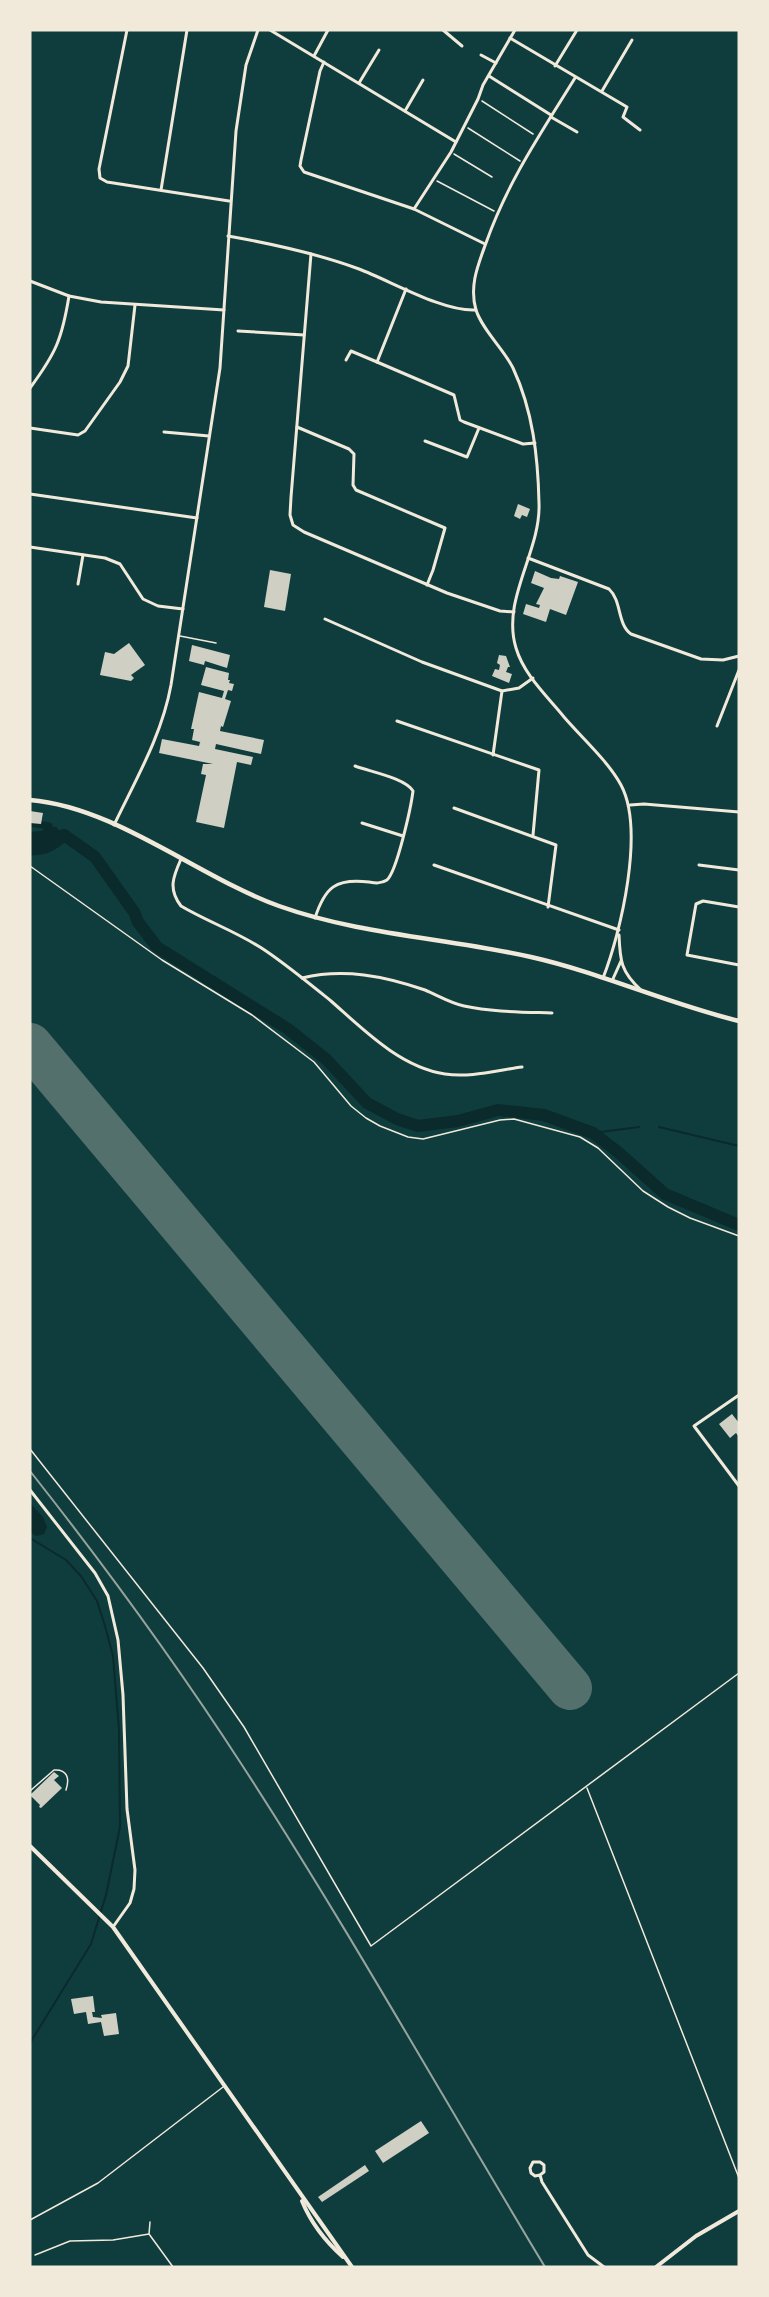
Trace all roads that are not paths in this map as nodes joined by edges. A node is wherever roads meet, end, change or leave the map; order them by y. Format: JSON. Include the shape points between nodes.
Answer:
{"nodes":[{"id":1,"x":127,"y":30,"type":"edge"},
{"id":2,"x":187,"y":30,"type":"edge"},
{"id":3,"x":258,"y":30,"type":"edge"},
{"id":4,"x":270,"y":30,"type":"edge"},
{"id":5,"x":328,"y":30,"type":"edge"},
{"id":6,"x":443,"y":30,"type":"edge"},
{"id":7,"x":515,"y":30,"type":"edge"},
{"id":8,"x":577,"y":30,"type":"edge"},
{"id":9,"x":510,"y":38,"type":"junction"},
{"id":10,"x":632,"y":40,"type":"dead end"},
{"id":11,"x":462,"y":46,"type":"dead end"},
{"id":12,"x":379,"y":50,"type":"dead end"},
{"id":13,"x":481,"y":55,"type":"dead end"},
{"id":14,"x":314,"y":56,"type":"junction"},
{"id":15,"x":324,"y":63,"type":"junction"},
{"id":16,"x":496,"y":63,"type":"junction"},
{"id":17,"x":555,"y":66,"type":"junction"},
{"id":18,"x":489,"y":76,"type":"junction"},
{"id":19,"x":575,"y":78,"type":"junction"},
{"id":20,"x":423,"y":80,"type":"dead end"},
{"id":21,"x":359,"y":83,"type":"junction"},
{"id":22,"x":602,"y":91,"type":"junction"},
{"id":23,"x":405,"y":111,"type":"junction"},
{"id":24,"x":551,"y":116,"type":"junction"},
{"id":25,"x":640,"y":130,"type":"dead end"},
{"id":26,"x":578,"y":132,"type":"dead end"},
{"id":27,"x":456,"y":142,"type":"junction"},
{"id":28,"x":161,"y":190,"type":"junction"},
{"id":29,"x":229,"y":201,"type":"junction"},
{"id":30,"x":414,"y":209,"type":"junction"},
{"id":31,"x":228,"y":236,"type":"junction"},
{"id":32,"x":485,"y":244,"type":"junction"},
{"id":33,"x":311,"y":254,"type":"junction"},
{"id":34,"x":30,"y":281,"type":"edge"},
{"id":35,"x":406,"y":289,"type":"junction"},
{"id":36,"x":69,"y":296,"type":"junction"},
{"id":37,"x":135,"y":305,"type":"junction"},
{"id":38,"x":224,"y":310,"type":"junction"},
{"id":39,"x":476,"y":310,"type":"junction"},
{"id":40,"x":238,"y":331,"type":"dead end"},
{"id":41,"x":304,"y":335,"type":"junction"},
{"id":42,"x":346,"y":360,"type":"dead end"},
{"id":43,"x":377,"y":362,"type":"junction"},
{"id":44,"x":30,"y":388,"type":"edge"},
{"id":45,"x":297,"y":427,"type":"junction"},
{"id":46,"x":30,"y":428,"type":"edge"},
{"id":47,"x":479,"y":428,"type":"junction"},
{"id":48,"x":164,"y":432,"type":"dead end"},
{"id":49,"x":209,"y":436,"type":"junction"},
{"id":50,"x":425,"y":441,"type":"dead end"},
{"id":51,"x":535,"y":443,"type":"junction"},
{"id":52,"x":30,"y":494,"type":"edge"},
{"id":53,"x":197,"y":519,"type":"junction"},
{"id":54,"x":30,"y":548,"type":"edge"},
{"id":55,"x":83,"y":555,"type":"junction"},
{"id":56,"x":528,"y":558,"type":"junction"},
{"id":57,"x":78,"y":584,"type":"dead end"},
{"id":58,"x":427,"y":585,"type":"junction"},
{"id":59,"x":183,"y":609,"type":"junction"},
{"id":60,"x":513,"y":612,"type":"junction"},
{"id":61,"x":325,"y":619,"type":"dead end"},
{"id":62,"x":179,"y":636,"type":"junction"},
{"id":63,"x":216,"y":643,"type":"dead end"},
{"id":64,"x":739,"y":656,"type":"edge"},
{"id":65,"x":739,"y":670,"type":"edge"},
{"id":66,"x":533,"y":678,"type":"junction"},
{"id":67,"x":502,"y":692,"type":"junction"},
{"id":68,"x":397,"y":721,"type":"dead end"},
{"id":69,"x":717,"y":726,"type":"dead end"},
{"id":70,"x":493,"y":755,"type":"junction"},
{"id":71,"x":355,"y":766,"type":"dead end"},
{"id":72,"x":30,"y":800,"type":"edge"},
{"id":73,"x":630,"y":805,"type":"junction"},
{"id":74,"x":454,"y":808,"type":"dead end"},
{"id":75,"x":739,"y":812,"type":"edge"},
{"id":76,"x":362,"y":823,"type":"dead end"},
{"id":77,"x":114,"y":825,"type":"junction"},
{"id":78,"x":403,"y":836,"type":"junction"},
{"id":79,"x":532,"y":836,"type":"junction"},
{"id":80,"x":181,"y":859,"type":"junction"},
{"id":81,"x":434,"y":865,"type":"dead end"},
{"id":82,"x":699,"y":865,"type":"dead end"},
{"id":83,"x":739,"y":870,"type":"edge"},
{"id":84,"x":548,"y":907,"type":"junction"},
{"id":85,"x":739,"y":907,"type":"edge"},
{"id":86,"x":315,"y":918,"type":"junction"},
{"id":87,"x":619,"y":930,"type":"junction"},
{"id":88,"x":621,"y":961,"type":"junction"},
{"id":89,"x":739,"y":965,"type":"edge"},
{"id":90,"x":302,"y":978,"type":"junction"},
{"id":91,"x":603,"y":978,"type":"junction"},
{"id":92,"x":612,"y":981,"type":"junction"},
{"id":93,"x":644,"y":992,"type":"junction"},
{"id":94,"x":552,"y":1013,"type":"dead end"},
{"id":95,"x":739,"y":1021,"type":"edge"},
{"id":96,"x":522,"y":1067,"type":"dead end"},
{"id":97,"x":739,"y":1395,"type":"edge"},
{"id":98,"x":739,"y":1486,"type":"edge"},
{"id":99,"x":30,"y":1490,"type":"edge"},
{"id":100,"x":66,"y":1790,"type":"dead end"},
{"id":101,"x":30,"y":1791,"type":"edge"},
{"id":102,"x":30,"y":1846,"type":"edge"},
{"id":103,"x":113,"y":1927,"type":"junction"},
{"id":104,"x":224,"y":2086,"type":"junction"},
{"id":105,"x":540,"y":2175,"type":"junction"},
{"id":106,"x":739,"y":2211,"type":"edge"},
{"id":107,"x":30,"y":2220,"type":"edge"},
{"id":108,"x":352,"y":2267,"type":"edge"},
{"id":109,"x":604,"y":2267,"type":"edge"},
{"id":110,"x":656,"y":2267,"type":"edge"}],
"edges":[{"from":1,"to":28,"type":"street","via":[[99,174],[107,182]]},
{"from":2,"to":28,"type":"street"},
{"from":3,"to":29,"type":"street","via":[[246,65]]},
{"from":4,"to":14,"type":"street"},
{"from":5,"to":14,"type":"street"},
{"from":6,"to":11,"type":"street"},
{"from":7,"to":9,"type":"street"},
{"from":8,"to":17,"type":"street"},
{"from":9,"to":16,"type":"street"},
{"from":9,"to":17,"type":"street"},
{"from":10,"to":22,"type":"street"},
{"from":12,"to":21,"type":"street"},
{"from":13,"to":16,"type":"street"},
{"from":14,"to":15,"type":"street"},
{"from":15,"to":21,"type":"street"},
{"from":15,"to":30,"type":"street","via":[[301,170]]},
{"from":16,"to":18,"type":"street"},
{"from":17,"to":19,"type":"street"},
{"from":18,"to":24,"type":"street"},
{"from":18,"to":27,"type":"street"},
{"from":19,"to":22,"type":"street"},
{"from":19,"to":24,"type":"street"},
{"from":20,"to":23,"type":"street"},
{"from":21,"to":23,"type":"street"},
{"from":22,"to":25,"type":"street","via":[[627,107],[622,117]]},
{"from":23,"to":27,"type":"street"},
{"from":24,"to":26,"type":"street"},
{"from":24,"to":32,"type":"street","via":[[497,213]]},
{"from":27,"to":30,"type":"street"},
{"from":28,"to":29,"type":"street"},
{"from":29,"to":31,"type":"street"},
{"from":30,"to":32,"type":"street"},
{"from":31,"to":33,"type":"street"},
{"from":31,"to":38,"type":"street"},
{"from":32,"to":39,"type":"street","via":[[474,280]]},
{"from":33,"to":35,"type":"street"},
{"from":33,"to":41,"type":"street"},
{"from":34,"to":36,"type":"street"},
{"from":35,"to":39,"type":"street","via":[[460,310]]},
{"from":35,"to":43,"type":"street"},
{"from":36,"to":37,"type":"street"},
{"from":36,"to":44,"type":"street","via":[[60,341]]},
{"from":37,"to":38,"type":"street"},
{"from":37,"to":46,"type":"street","via":[[128,366],[85,430],[78,435]]},
{"from":38,"to":49,"type":"street"},
{"from":39,"to":51,"type":"street","via":[[504,352],[520,386]]},
{"from":40,"to":41,"type":"street"},
{"from":41,"to":45,"type":"street"},
{"from":42,"to":43,"type":"street","via":[[351,351]]},
{"from":43,"to":47,"type":"street","via":[[454,395],[460,420]]},
{"from":45,"to":58,"type":"street","via":[[290,515],[293,525]]},
{"from":45,"to":58,"type":"street","via":[[354,454],[356,489],[446,528]]},
{"from":47,"to":50,"type":"street","via":[[467,458]]},
{"from":47,"to":51,"type":"street","via":[[523,444]]},
{"from":48,"to":49,"type":"street"},
{"from":49,"to":53,"type":"street"},
{"from":51,"to":56,"type":"street","via":[[539,516]]},
{"from":52,"to":53,"type":"street"},
{"from":53,"to":59,"type":"street"},
{"from":54,"to":55,"type":"street"},
{"from":55,"to":57,"type":"street"},
{"from":55,"to":59,"type":"street","via":[[120,564],[150,604]]},
{"from":56,"to":60,"type":"street"},
{"from":56,"to":64,"type":"street","via":[[609,589],[616,595],[624,627],[631,634],[701,659]]},
{"from":58,"to":60,"type":"street"},
{"from":59,"to":62,"type":"street"},
{"from":60,"to":66,"type":"street","via":[[516,648]]},
{"from":61,"to":67,"type":"street"},
{"from":62,"to":63,"type":"lane"},
{"from":62,"to":77,"type":"street","via":[[164,718]]},
{"from":65,"to":69,"type":"street"},
{"from":66,"to":67,"type":"street","via":[[519,688]]},
{"from":66,"to":73,"type":"street","via":[[620,783]]},
{"from":67,"to":70,"type":"street"},
{"from":68,"to":70,"type":"street"},
{"from":70,"to":79,"type":"street","via":[[539,770]]},
{"from":71,"to":78,"type":"street","via":[[410,785],[413,791]]},
{"from":72,"to":77,"type":"main road","via":[[61,805]]},
{"from":73,"to":75,"type":"street"},
{"from":73,"to":87,"type":"street","via":[[632,835]]},
{"from":74,"to":79,"type":"street"},
{"from":76,"to":78,"type":"street"},
{"from":77,"to":80,"type":"main road"},
{"from":78,"to":86,"type":"street","via":[[387,879],[331,886],[320,901]]},
{"from":79,"to":84,"type":"street","via":[[556,845]]},
{"from":80,"to":86,"type":"main road","via":[[264,900]]},
{"from":80,"to":90,"type":"street","via":[[172,878],[174,897],[181,906],[264,950]]},
{"from":81,"to":84,"type":"street"},
{"from":82,"to":83,"type":"street"},
{"from":84,"to":87,"type":"street"},
{"from":85,"to":89,"type":"street","via":[[703,901],[696,904],[687,955]]},
{"from":86,"to":91,"type":"main road","via":[[496,950]]},
{"from":87,"to":88,"type":"street"},
{"from":87,"to":91,"type":"street"},
{"from":88,"to":92,"type":"street"},
{"from":88,"to":93,"type":"street","via":[[625,972]]},
{"from":90,"to":94,"type":"street","via":[[353,973],[387,978],[462,1005]]},
{"from":90,"to":96,"type":"street","via":[[371,1036],[427,1069],[469,1074]]},
{"from":91,"to":92,"type":"main road"},
{"from":92,"to":93,"type":"main road"},
{"from":93,"to":95,"type":"main road"},
{"from":97,"to":98,"type":"street","via":[[694,1426]]},
{"from":99,"to":103,"type":"street","via":[[108,1596],[118,1640],[127,1809],[135,1870],[130,1903]]},
{"from":100,"to":101,"type":"lane","via":[[67,1775],[54,1770]]},
{"from":102,"to":103,"type":"street"},
{"from":103,"to":104,"type":"street"},
{"from":104,"to":107,"type":"lane","via":[[98,2183]]},
{"from":104,"to":108,"type":"street"},
{"from":105,"to":105,"type":"street","via":[[544,2167],[536,2162],[530,2170],[535,2176]]},
{"from":105,"to":109,"type":"street","via":[[588,2255]]},
{"from":106,"to":110,"type":"street","via":[[696,2236]]}]}
